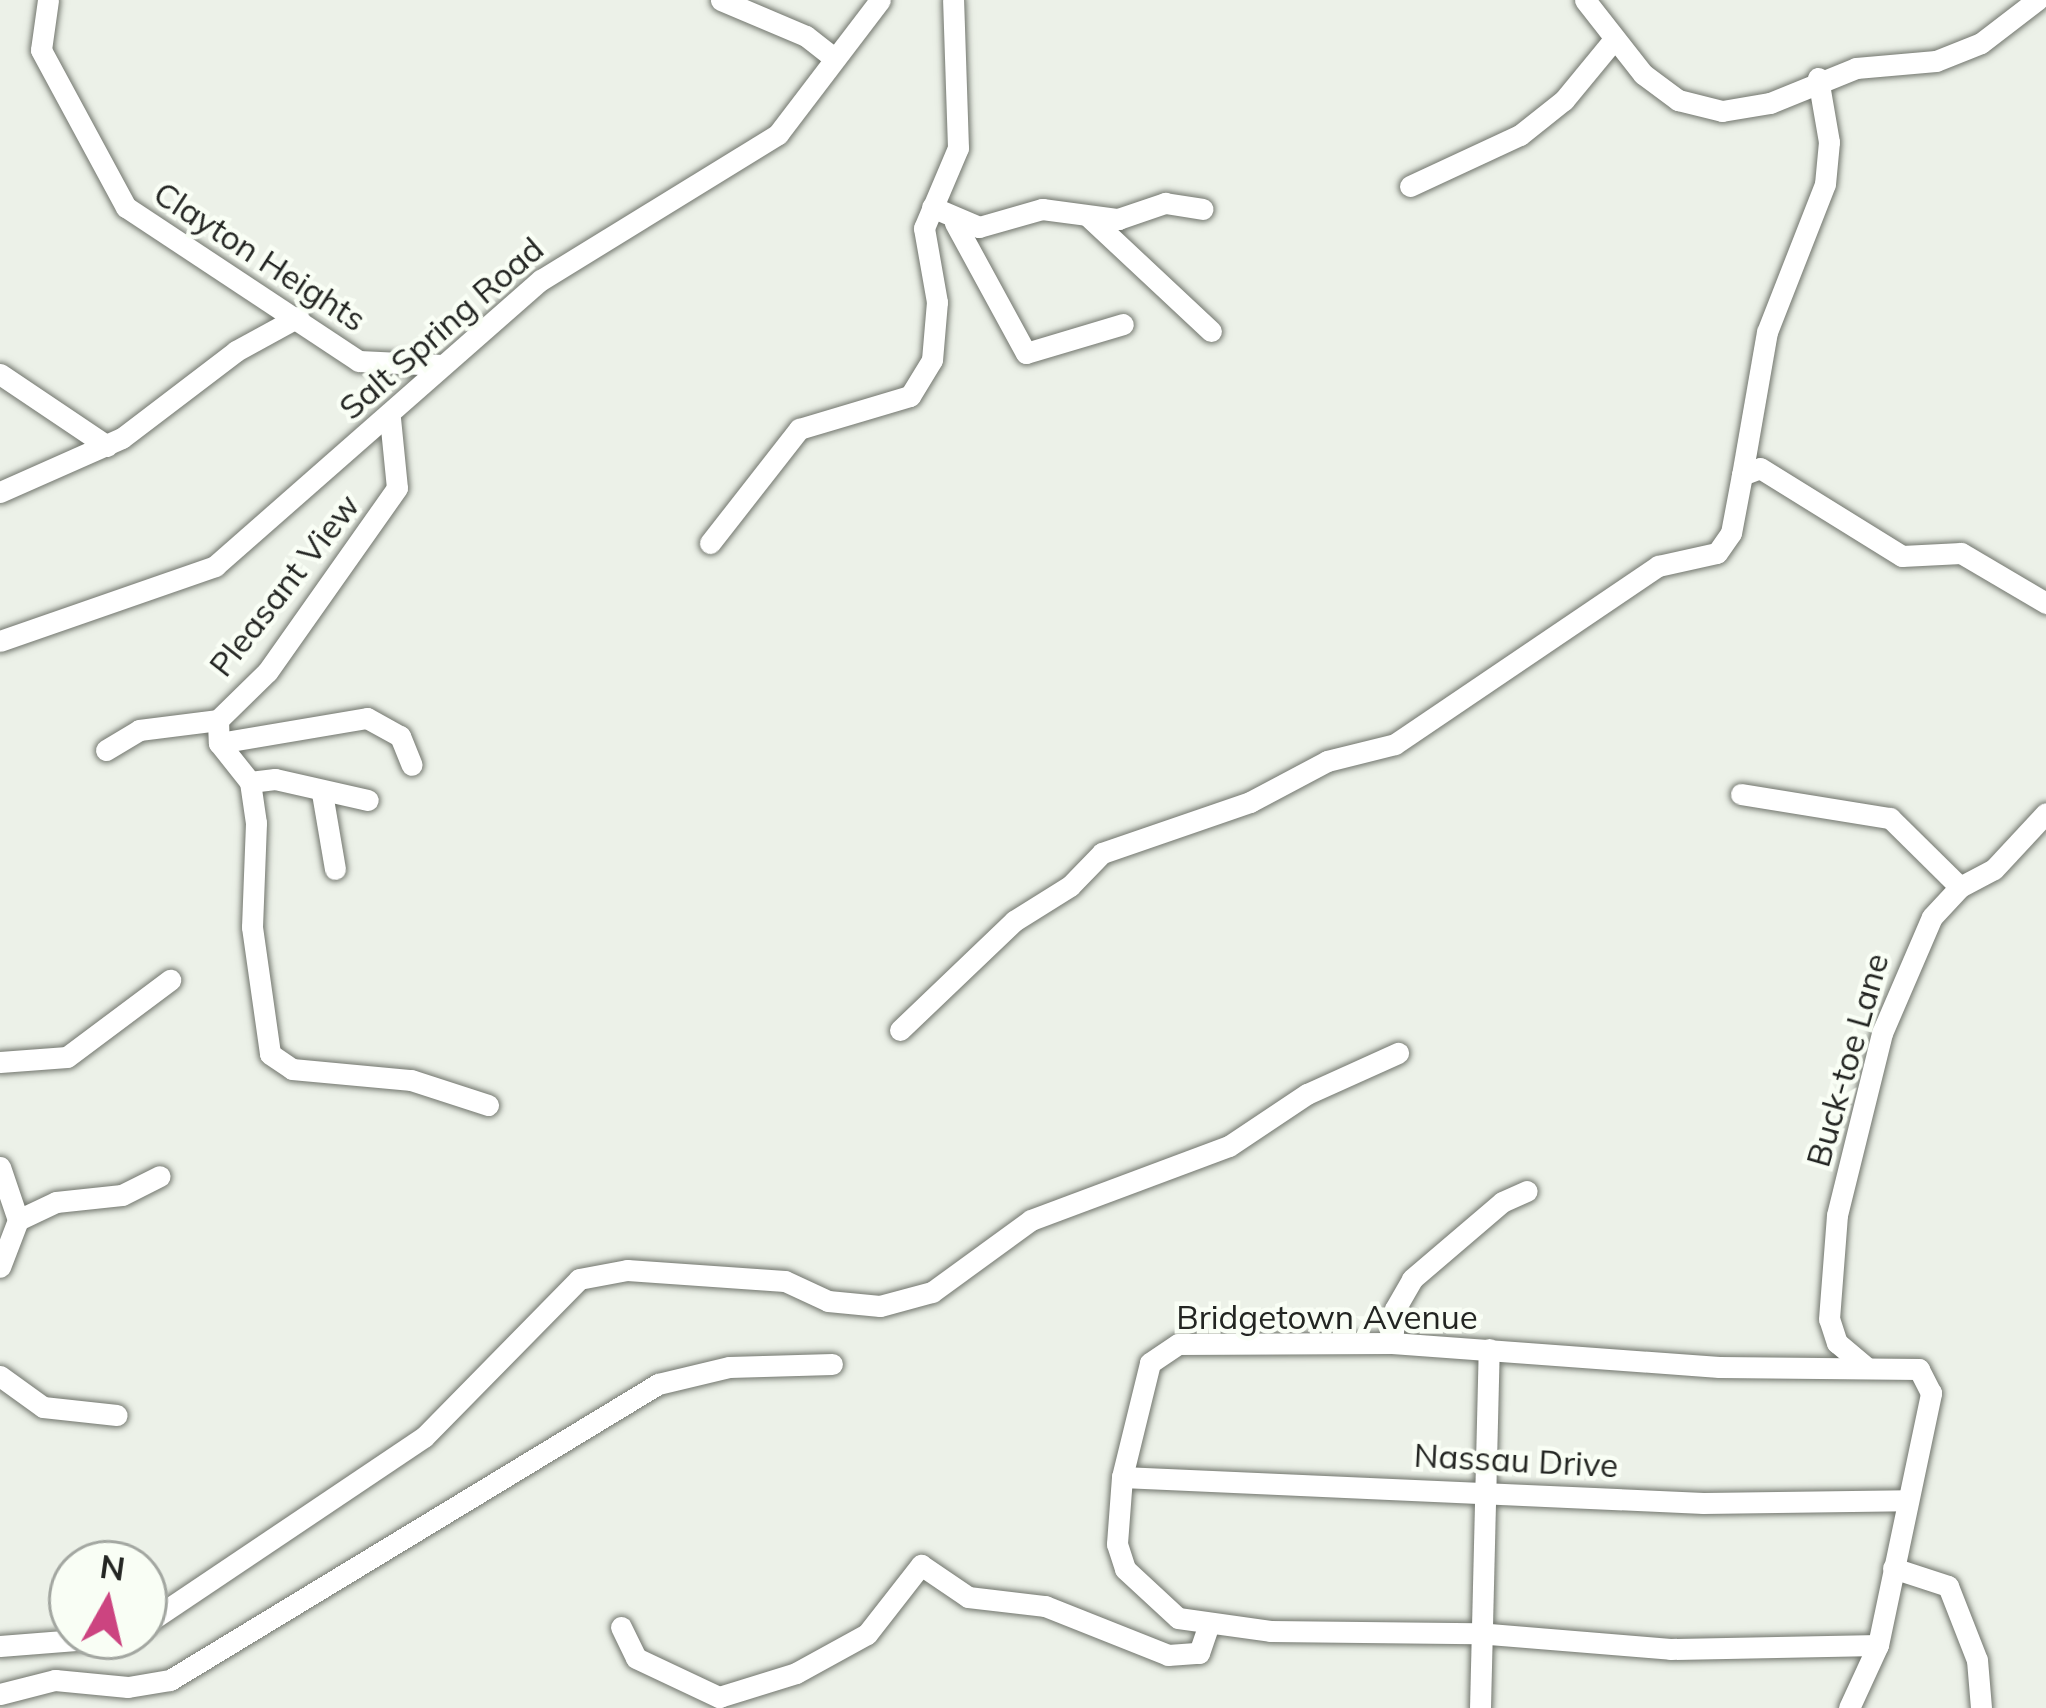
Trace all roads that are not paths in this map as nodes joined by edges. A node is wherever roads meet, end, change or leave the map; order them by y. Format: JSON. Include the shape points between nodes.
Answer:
{"nodes":[{"id":1,"x":48,"y":0,"type":"edge"},
{"id":2,"x":721,"y":0,"type":"edge"},
{"id":3,"x":880,"y":0,"type":"edge"},
{"id":4,"x":953,"y":0,"type":"edge"},
{"id":5,"x":1585,"y":0,"type":"edge"},
{"id":6,"x":2037,"y":0,"type":"edge"},
{"id":7,"x":1611,"y":44,"type":"junction"},
{"id":8,"x":834,"y":58,"type":"junction"},
{"id":9,"x":1818,"y":78,"type":"junction"},
{"id":10,"x":1410,"y":186,"type":"dead end"},
{"id":11,"x":932,"y":207,"type":"junction"},
{"id":12,"x":1203,"y":209,"type":"dead end"},
{"id":13,"x":1088,"y":217,"type":"junction"},
{"id":14,"x":955,"y":223,"type":"junction"},
{"id":15,"x":298,"y":317,"type":"junction"},
{"id":16,"x":1124,"y":324,"type":"dead end"},
{"id":17,"x":1211,"y":331,"type":"dead end"},
{"id":18,"x":442,"y":365,"type":"junction"},
{"id":19,"x":0,"y":374,"type":"edge"},
{"id":20,"x":389,"y":418,"type":"junction"},
{"id":21,"x":107,"y":446,"type":"junction"},
{"id":22,"x":1742,"y":475,"type":"junction"},
{"id":23,"x":0,"y":492,"type":"edge"},
{"id":24,"x":710,"y":543,"type":"dead end"},
{"id":25,"x":2046,"y":603,"type":"edge"},
{"id":26,"x":0,"y":640,"type":"edge"},
{"id":27,"x":218,"y":720,"type":"junction"},
{"id":28,"x":219,"y":743,"type":"junction"},
{"id":29,"x":106,"y":750,"type":"dead end"},
{"id":30,"x":412,"y":765,"type":"dead end"},
{"id":31,"x":250,"y":782,"type":"junction"},
{"id":32,"x":322,"y":793,"type":"junction"},
{"id":33,"x":1741,"y":794,"type":"dead end"},
{"id":34,"x":368,"y":800,"type":"dead end"},
{"id":35,"x":2046,"y":813,"type":"edge"},
{"id":36,"x":335,"y":868,"type":"dead end"},
{"id":37,"x":1960,"y":887,"type":"junction"},
{"id":38,"x":170,"y":980,"type":"dead end"},
{"id":39,"x":900,"y":1030,"type":"dead end"},
{"id":40,"x":1398,"y":1054,"type":"dead end"},
{"id":41,"x":0,"y":1062,"type":"edge"},
{"id":42,"x":488,"y":1105,"type":"dead end"},
{"id":43,"x":0,"y":1167,"type":"edge"},
{"id":44,"x":160,"y":1177,"type":"dead end"},
{"id":45,"x":1527,"y":1190,"type":"dead end"},
{"id":46,"x":18,"y":1220,"type":"junction"},
{"id":47,"x":0,"y":1267,"type":"edge"},
{"id":48,"x":1392,"y":1343,"type":"junction"},
{"id":49,"x":1489,"y":1349,"type":"junction"},
{"id":50,"x":832,"y":1364,"type":"dead end"},
{"id":51,"x":1866,"y":1367,"type":"junction"},
{"id":52,"x":0,"y":1376,"type":"edge"},
{"id":53,"x":116,"y":1414,"type":"dead end"},
{"id":54,"x":1121,"y":1477,"type":"junction"},
{"id":55,"x":1482,"y":1490,"type":"junction"},
{"id":56,"x":1907,"y":1500,"type":"junction"},
{"id":57,"x":1893,"y":1568,"type":"junction"},
{"id":58,"x":168,"y":1609,"type":"edge"},
{"id":59,"x":1209,"y":1624,"type":"junction"},
{"id":60,"x":621,"y":1627,"type":"dead end"},
{"id":61,"x":1477,"y":1633,"type":"junction"},
{"id":62,"x":48,"y":1642,"type":"edge"},
{"id":63,"x":1878,"y":1645,"type":"junction"},
{"id":64,"x":0,"y":1646,"type":"edge"},
{"id":65,"x":0,"y":1694,"type":"edge"},
{"id":66,"x":1480,"y":1708,"type":"edge"},
{"id":67,"x":1849,"y":1708,"type":"edge"},
{"id":68,"x":1981,"y":1708,"type":"edge"}],
"edges":[{"from":1,"to":15,"type":"street","name":"Clayton Heights","via":[[41,50],[126,207]]},
{"from":2,"to":8,"type":"street","via":[[806,36]]},
{"from":3,"to":8,"type":"street","name":"Salt Spring Road"},
{"from":4,"to":11,"type":"street","via":[[958,148]]},
{"from":5,"to":7,"type":"street"},
{"from":6,"to":9,"type":"street","via":[[1981,44],[1936,61]]},
{"from":7,"to":9,"type":"street","via":[[1678,100],[1723,111],[1770,103]]},
{"from":7,"to":10,"type":"street","via":[[1564,100],[1520,135]]},
{"from":8,"to":18,"type":"street","name":"Salt Spring Road","via":[[778,134],[592,242]]},
{"from":9,"to":22,"type":"street","via":[[1825,184],[1766,332]]},
{"from":11,"to":14,"type":"street"},
{"from":11,"to":24,"type":"street","via":[[924,228],[937,302],[932,361],[910,396],[800,429]]},
{"from":12,"to":13,"type":"street","via":[[1165,203],[1118,219]]},
{"from":13,"to":14,"type":"street","via":[[1042,209],[979,227]]},
{"from":13,"to":17,"type":"street"},
{"from":14,"to":16,"type":"street","via":[[1026,353]]},
{"from":15,"to":18,"type":"street","name":"Clayton Heights","via":[[359,361]]},
{"from":15,"to":21,"type":"street","via":[[236,351]]},
{"from":18,"to":20,"type":"street","name":"Salt Spring Road"},
{"from":19,"to":21,"type":"street"},
{"from":20,"to":26,"type":"street","name":"Salt Spring Road","via":[[215,566]]},
{"from":20,"to":27,"type":"street","name":"Pleasant View","via":[[397,488],[267,671]]},
{"from":21,"to":23,"type":"street"},
{"from":22,"to":25,"type":"street","via":[[1760,468],[1902,556],[1961,554]]},
{"from":22,"to":39,"type":"street","via":[[1731,533],[1717,553],[1658,566],[1395,744],[1327,761],[1250,802],[1102,853],[1070,886],[1014,921]]},
{"from":27,"to":28,"type":"street","name":"Pleasant View"},
{"from":27,"to":29,"type":"street","via":[[151,727]]},
{"from":28,"to":30,"type":"street","via":[[367,718],[400,736]]},
{"from":28,"to":31,"type":"street"},
{"from":31,"to":32,"type":"street","via":[[275,779]]},
{"from":31,"to":42,"type":"street","via":[[252,927],[270,1054],[292,1069],[411,1080]]},
{"from":32,"to":34,"type":"street"},
{"from":32,"to":36,"type":"street"},
{"from":33,"to":37,"type":"street","via":[[1890,818]]},
{"from":35,"to":37,"type":"street","name":"Buck-toe Lane","via":[[1994,869]]},
{"from":37,"to":51,"type":"street","name":"Buck-toe Lane","via":[[1932,917],[1897,992],[1837,1215],[1831,1330]]},
{"from":38,"to":41,"type":"street","via":[[67,1057]]},
{"from":40,"to":58,"type":"street","via":[[1306,1094],[1229,1145],[1031,1220],[982,1260],[915,1297],[880,1306],[828,1300],[785,1281],[627,1270],[579,1279],[424,1437]]},
{"from":43,"to":46,"type":"street"},
{"from":44,"to":46,"type":"street","via":[[122,1195],[56,1202]]},
{"from":45,"to":48,"type":"street","via":[[1412,1279],[1395,1309]]},
{"from":46,"to":47,"type":"street"},
{"from":48,"to":49,"type":"street","name":"Bridgetown Avenue"},
{"from":48,"to":54,"type":"street","name":"Bridgetown Avenue","via":[[1160,1350]]},
{"from":49,"to":51,"type":"street","name":"Bridgetown Avenue","via":[[1742,1368]]},
{"from":49,"to":55,"type":"street"},
{"from":50,"to":65,"type":"street","via":[[728,1367],[658,1384],[170,1680],[128,1687],[55,1680]]},
{"from":51,"to":56,"type":"street","name":"Bridgetown Avenue","via":[[1919,1369],[1931,1393]]},
{"from":52,"to":53,"type":"street","via":[[43,1406]]},
{"from":54,"to":55,"type":"street","name":"Nassau Drive"},
{"from":54,"to":59,"type":"street","name":"Bridgetown Avenue","via":[[1117,1544],[1125,1570],[1178,1618]]},
{"from":55,"to":56,"type":"street","name":"Nassau Drive","via":[[1702,1503]]},
{"from":55,"to":61,"type":"street"},
{"from":56,"to":57,"type":"street"},
{"from":57,"to":63,"type":"street"},
{"from":57,"to":68,"type":"street","via":[[1948,1586],[1977,1660]]},
{"from":59,"to":60,"type":"street","via":[[1199,1652],[1168,1655],[1045,1606],[968,1597],[921,1565],[868,1634],[796,1673],[719,1697],[636,1658]]},
{"from":59,"to":61,"type":"street","name":"Bridgetown Avenue"},
{"from":61,"to":63,"type":"street","name":"Bridgetown Avenue","via":[[1670,1649]]},
{"from":61,"to":66,"type":"street"},
{"from":62,"to":64,"type":"street"},
{"from":63,"to":67,"type":"street"}]}
